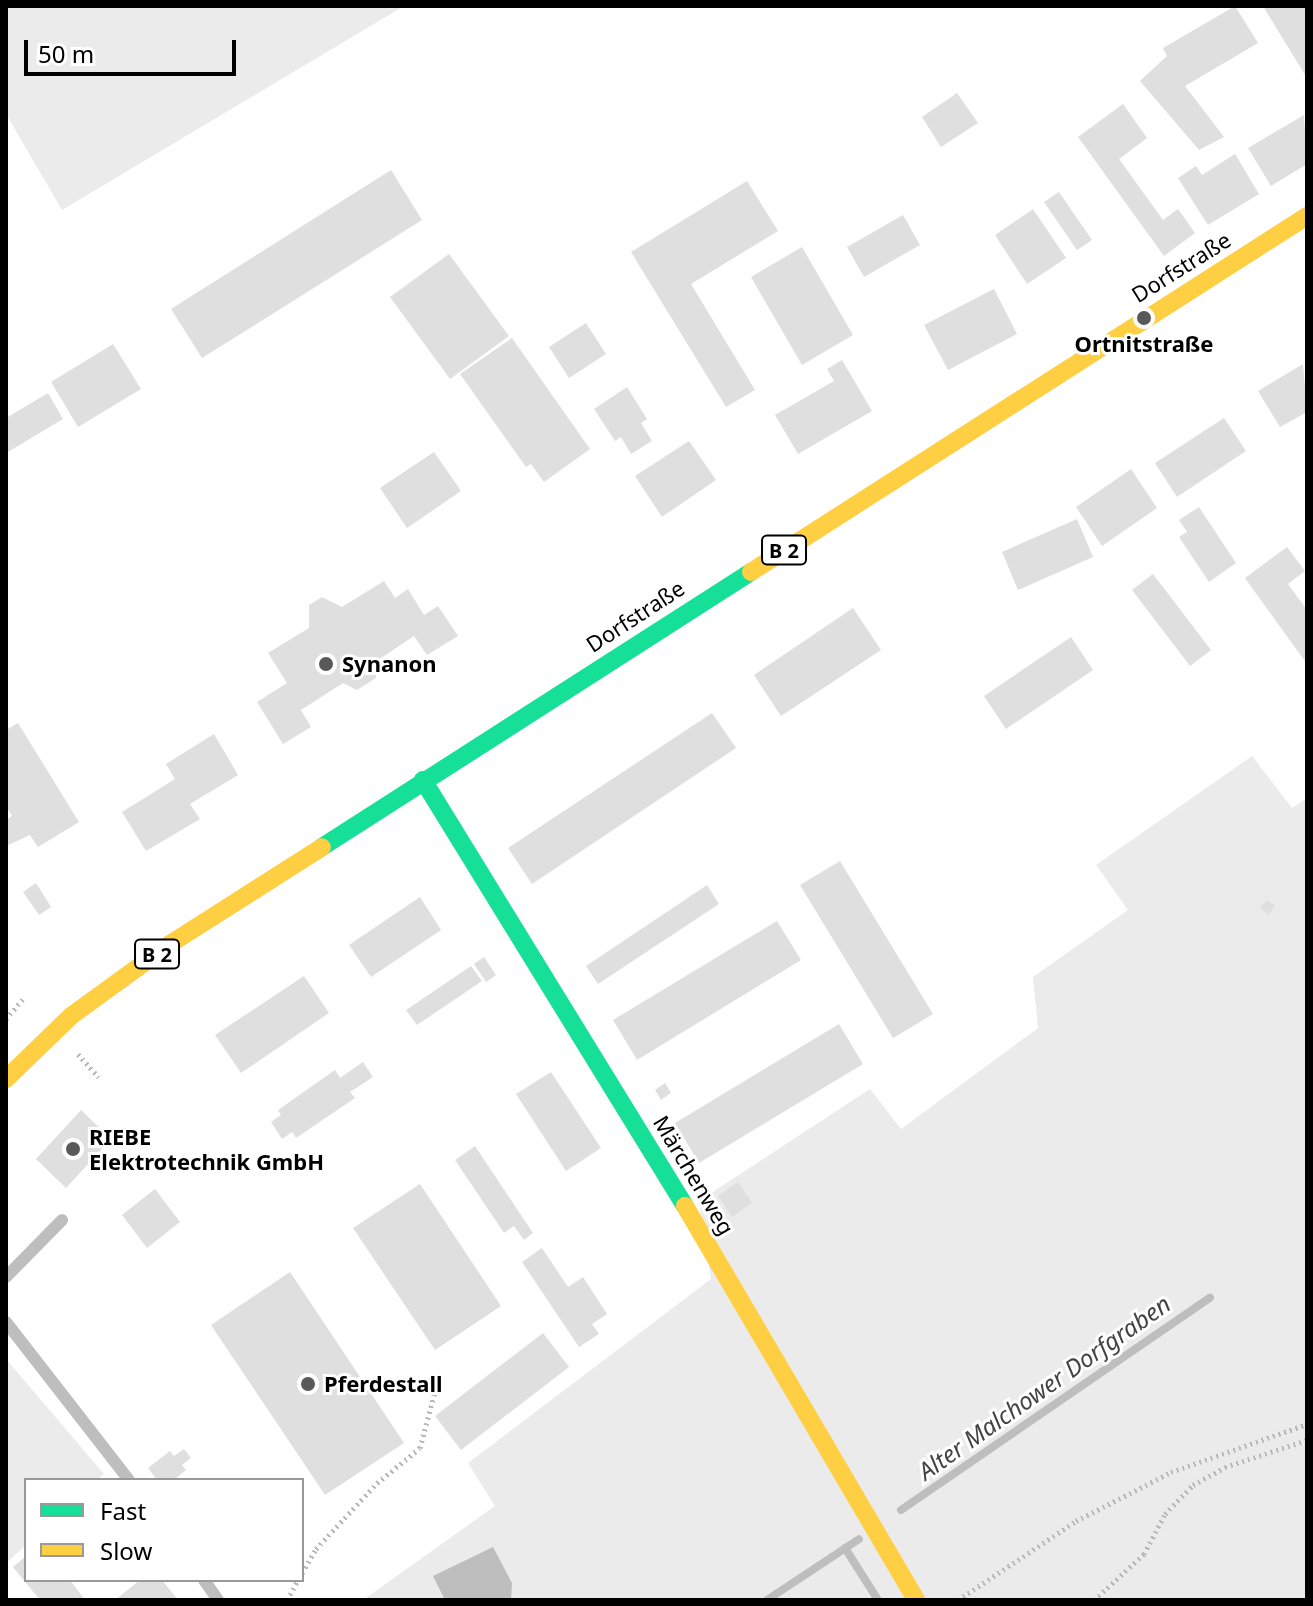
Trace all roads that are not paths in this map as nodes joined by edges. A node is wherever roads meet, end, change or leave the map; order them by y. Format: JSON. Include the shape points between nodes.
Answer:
{"nodes":[{"id":1,"x":1307,"y":216,"type":"edge"},
{"id":2,"x":423,"y":780,"type":"junction"},
{"id":3,"x":8,"y":1072,"type":"edge"},
{"id":4,"x":62,"y":1220,"type":"dead end"},
{"id":5,"x":6,"y":1277,"type":"edge"},
{"id":6,"x":6,"y":1322,"type":"edge"},
{"id":7,"x":127,"y":1478,"type":"edge"},
{"id":8,"x":205,"y":1582,"type":"edge"},
{"id":9,"x":218,"y":1600,"type":"edge"},
{"id":10,"x":916,"y":1600,"type":"edge"}],
"edges":[{"from":1,"to":2,"type":"main road","name":"Dorfstraße","number":"B 2"},
{"from":2,"to":3,"type":"main road","name":"Dorfstraße","number":"B 2","via":[[170,944],[71,1016]]},
{"from":2,"to":10,"type":"main road","name":"Märchenweg","via":[[640,1129]]},
{"from":4,"to":5,"type":"lane"},
{"from":6,"to":7,"type":"lane"},
{"from":8,"to":9,"type":"lane"}]}
